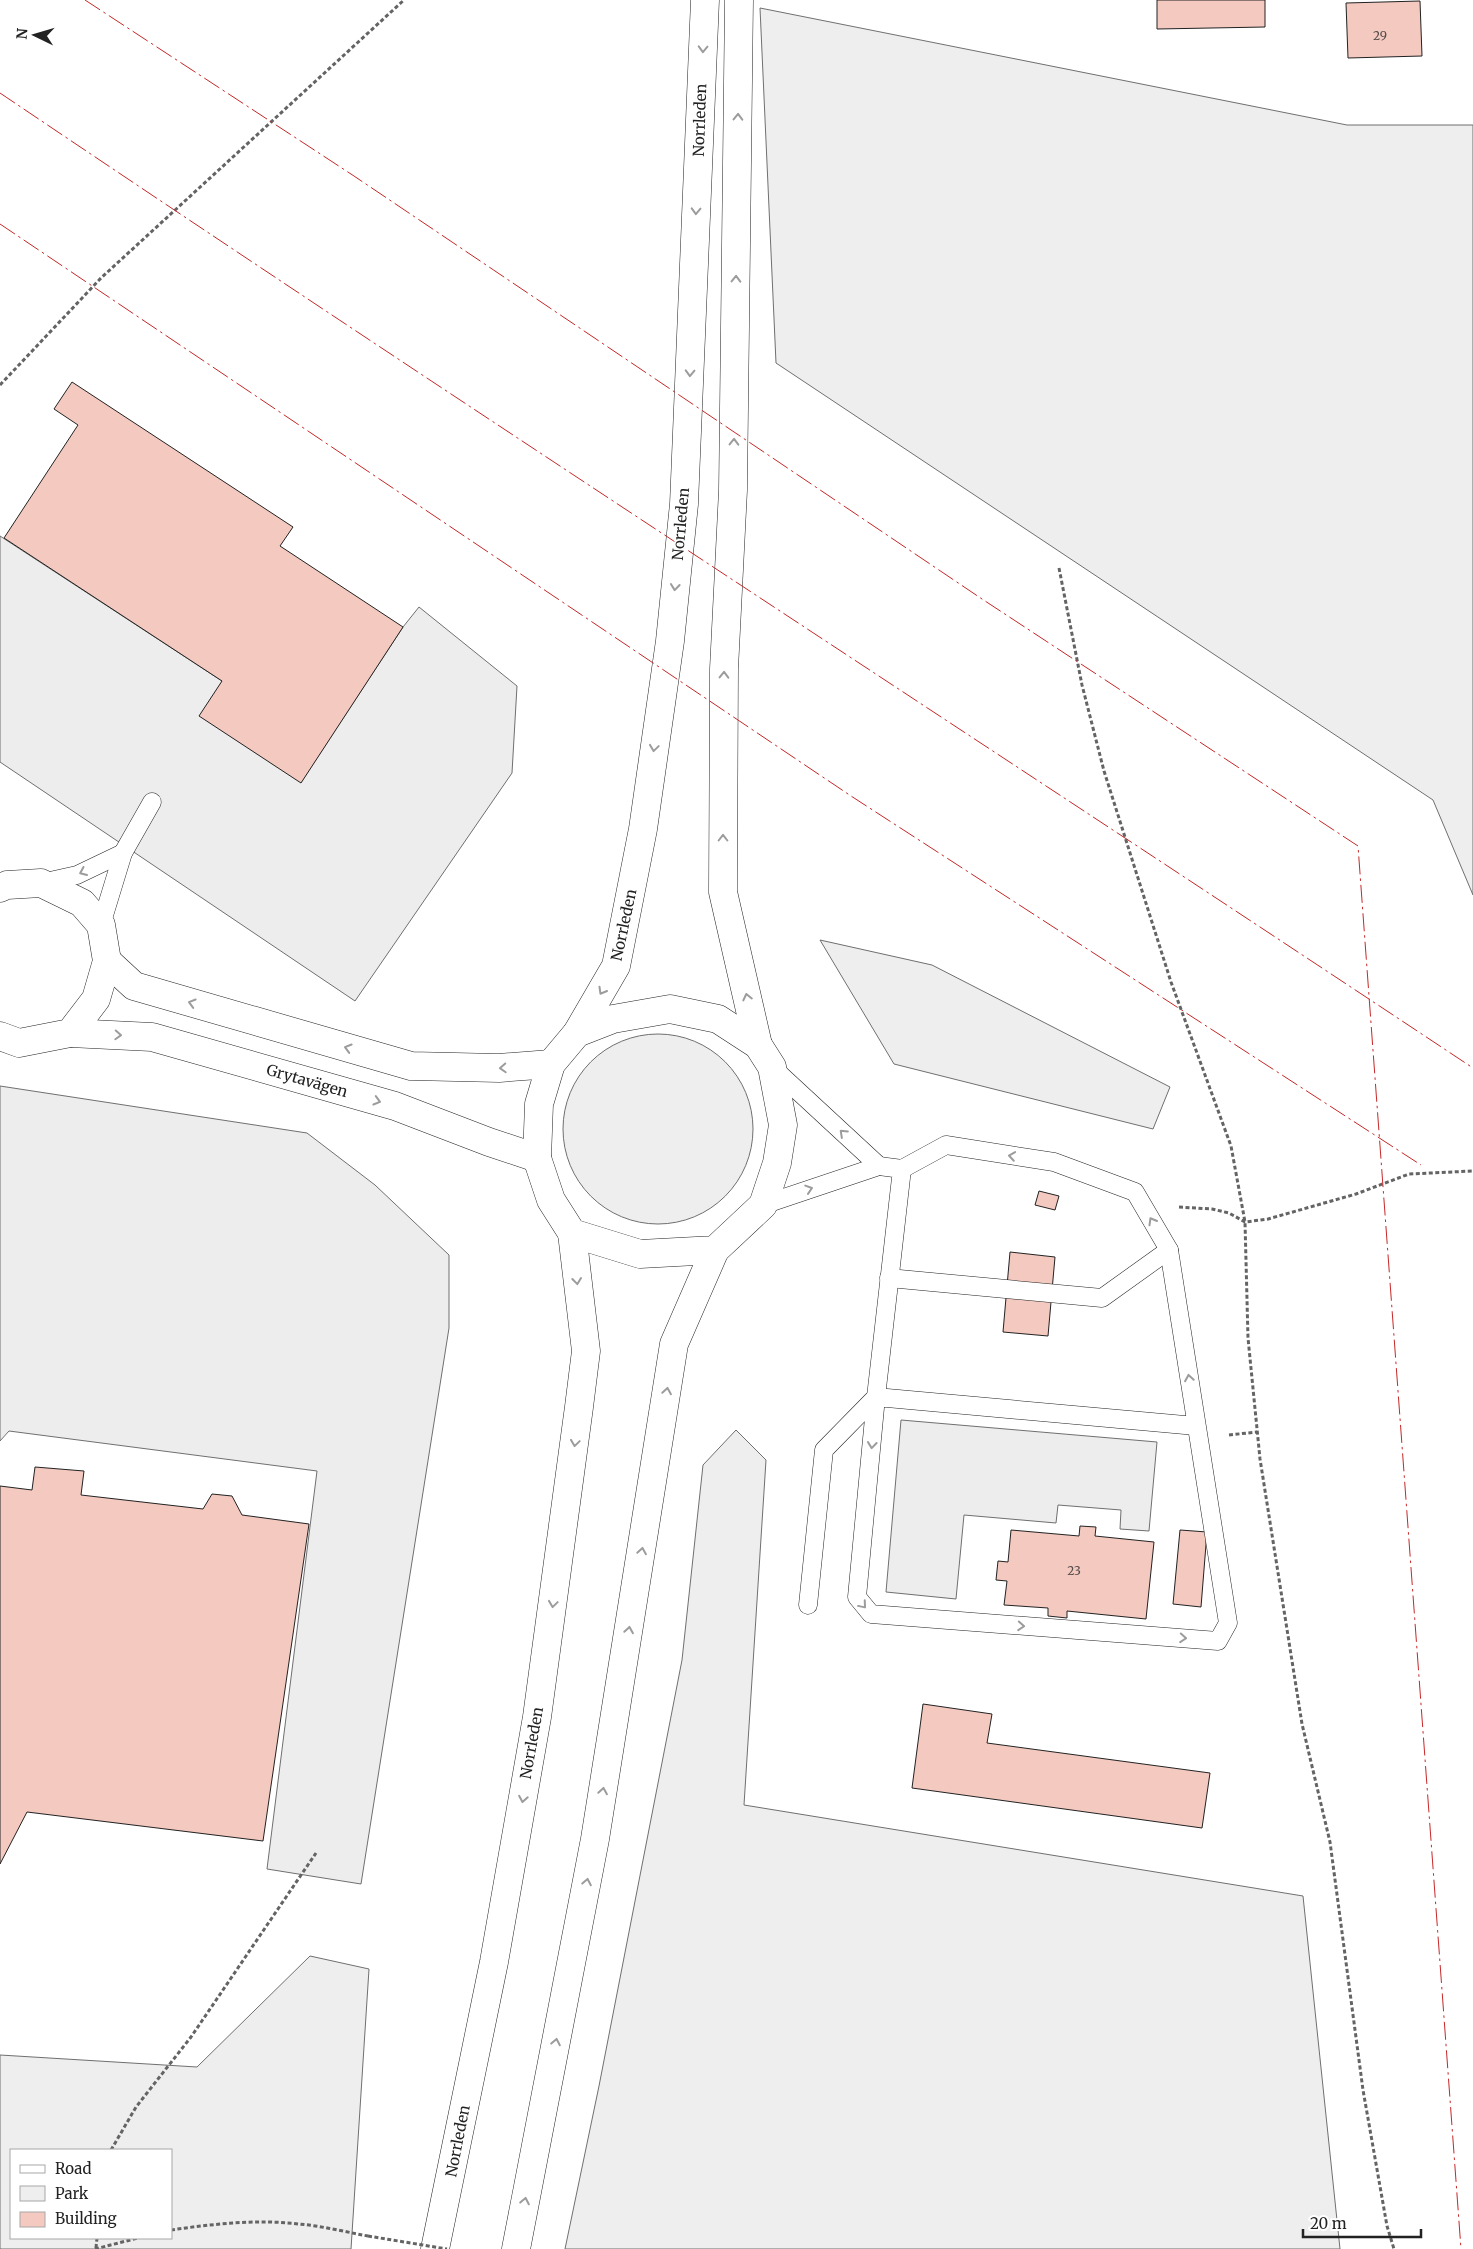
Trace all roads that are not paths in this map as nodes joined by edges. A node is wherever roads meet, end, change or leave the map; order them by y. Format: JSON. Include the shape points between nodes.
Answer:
{"nodes":[{"id":1,"x":705,"y":0,"type":"edge"},
{"id":2,"x":739,"y":0,"type":"edge"},
{"id":3,"x":152,"y":802,"type":"dead end"},
{"id":4,"x":123,"y":854,"type":"junction"},
{"id":5,"x":41,"y":883,"type":"junction"},
{"id":6,"x":2,"y":884,"type":"edge"},
{"id":7,"x":101,"y":925,"type":"junction"},
{"id":8,"x":107,"y":961,"type":"junction"},
{"id":9,"x":70,"y":1033,"type":"junction"},
{"id":10,"x":577,"y":1033,"type":"junction"},
{"id":11,"x":0,"y":1036,"type":"edge"},
{"id":12,"x":765,"y":1056,"type":"junction"},
{"id":13,"x":551,"y":1064,"type":"junction"},
{"id":14,"x":537,"y":1158,"type":"junction"},
{"id":15,"x":879,"y":1166,"type":"junction"},
{"id":16,"x":902,"y":1169,"type":"junction"},
{"id":17,"x":763,"y":1204,"type":"junction"},
{"id":18,"x":572,"y":1233,"type":"junction"},
{"id":19,"x":715,"y":1250,"type":"junction"},
{"id":20,"x":1169,"y":1250,"type":"junction"},
{"id":21,"x":889,"y":1278,"type":"junction"},
{"id":22,"x":876,"y":1397,"type":"junction"},
{"id":23,"x":1196,"y":1426,"type":"junction"},
{"id":24,"x":808,"y":1605,"type":"dead end"},
{"id":25,"x":435,"y":2249,"type":"edge"},
{"id":26,"x":516,"y":2249,"type":"edge"}],
"edges":[{"from":1,"to":10,"type":"main road","name":"Norrleden","one_way":true,"via":[[684,504],[670,641],[643,829],[616,966]]},
{"from":12,"to":2,"type":"main road","one_way":true,"via":[[723,892],[724,669],[733,490]]},
{"from":3,"to":4,"type":"lane"},
{"from":4,"to":5,"type":"lane","one_way":true,"via":[[77,876]]},
{"from":4,"to":7,"type":"lane"},
{"from":5,"to":6,"type":"main road"},
{"from":5,"to":7,"type":"main road","via":[[82,903]]},
{"from":7,"to":8,"type":"main road"},
{"from":8,"to":9,"type":"main road","via":[[96,999]]},
{"from":13,"to":8,"type":"main road","one_way":true,"via":[[499,1068],[411,1066],[134,986]]},
{"from":9,"to":11,"type":"main road","name":"Grytavägen","via":[[19,1043]]},
{"from":9,"to":14,"type":"main road","name":"Grytavägen","one_way":true,"via":[[152,1037],[395,1106]]},
{"from":10,"to":12,"type":"main road","via":[[613,1019],[670,1009],[718,1019]]},
{"from":10,"to":13,"type":"main road","name":"Norrleden"},
{"from":15,"to":12,"type":"lane","one_way":true},
{"from":12,"to":17,"type":"main road","via":[[783,1125],[777,1163]]},
{"from":13,"to":14,"type":"main road","via":[[539,1104]]},
{"from":14,"to":18,"type":"main road","via":[[551,1200]]},
{"from":15,"to":16,"type":"lane"},
{"from":17,"to":15,"type":"lane","one_way":true},
{"from":20,"to":16,"type":"lane","one_way":true,"via":[[1135,1192],[1054,1162],[946,1146]]},
{"from":16,"to":21,"type":"lane"},
{"from":17,"to":19,"type":"main road"},
{"from":18,"to":19,"type":"main road","via":[[640,1254]]},
{"from":18,"to":25,"type":"main road","name":"Norrleden","one_way":true,"via":[[586,1351],[579,1407],[537,1717],[494,1962]]},
{"from":26,"to":19,"type":"main road","one_way":true,"via":[[595,1839],[674,1344]]},
{"from":20,"to":21,"type":"lane","via":[[1102,1298]]},
{"from":23,"to":20,"type":"lane","one_way":true},
{"from":21,"to":22,"type":"lane"},
{"from":22,"to":23,"type":"lane"},
{"from":22,"to":23,"type":"lane","one_way":true,"via":[[857,1597],[871,1614],[1218,1641],[1228,1624]]},
{"from":22,"to":24,"type":"lane","via":[[824,1450]]}]}
